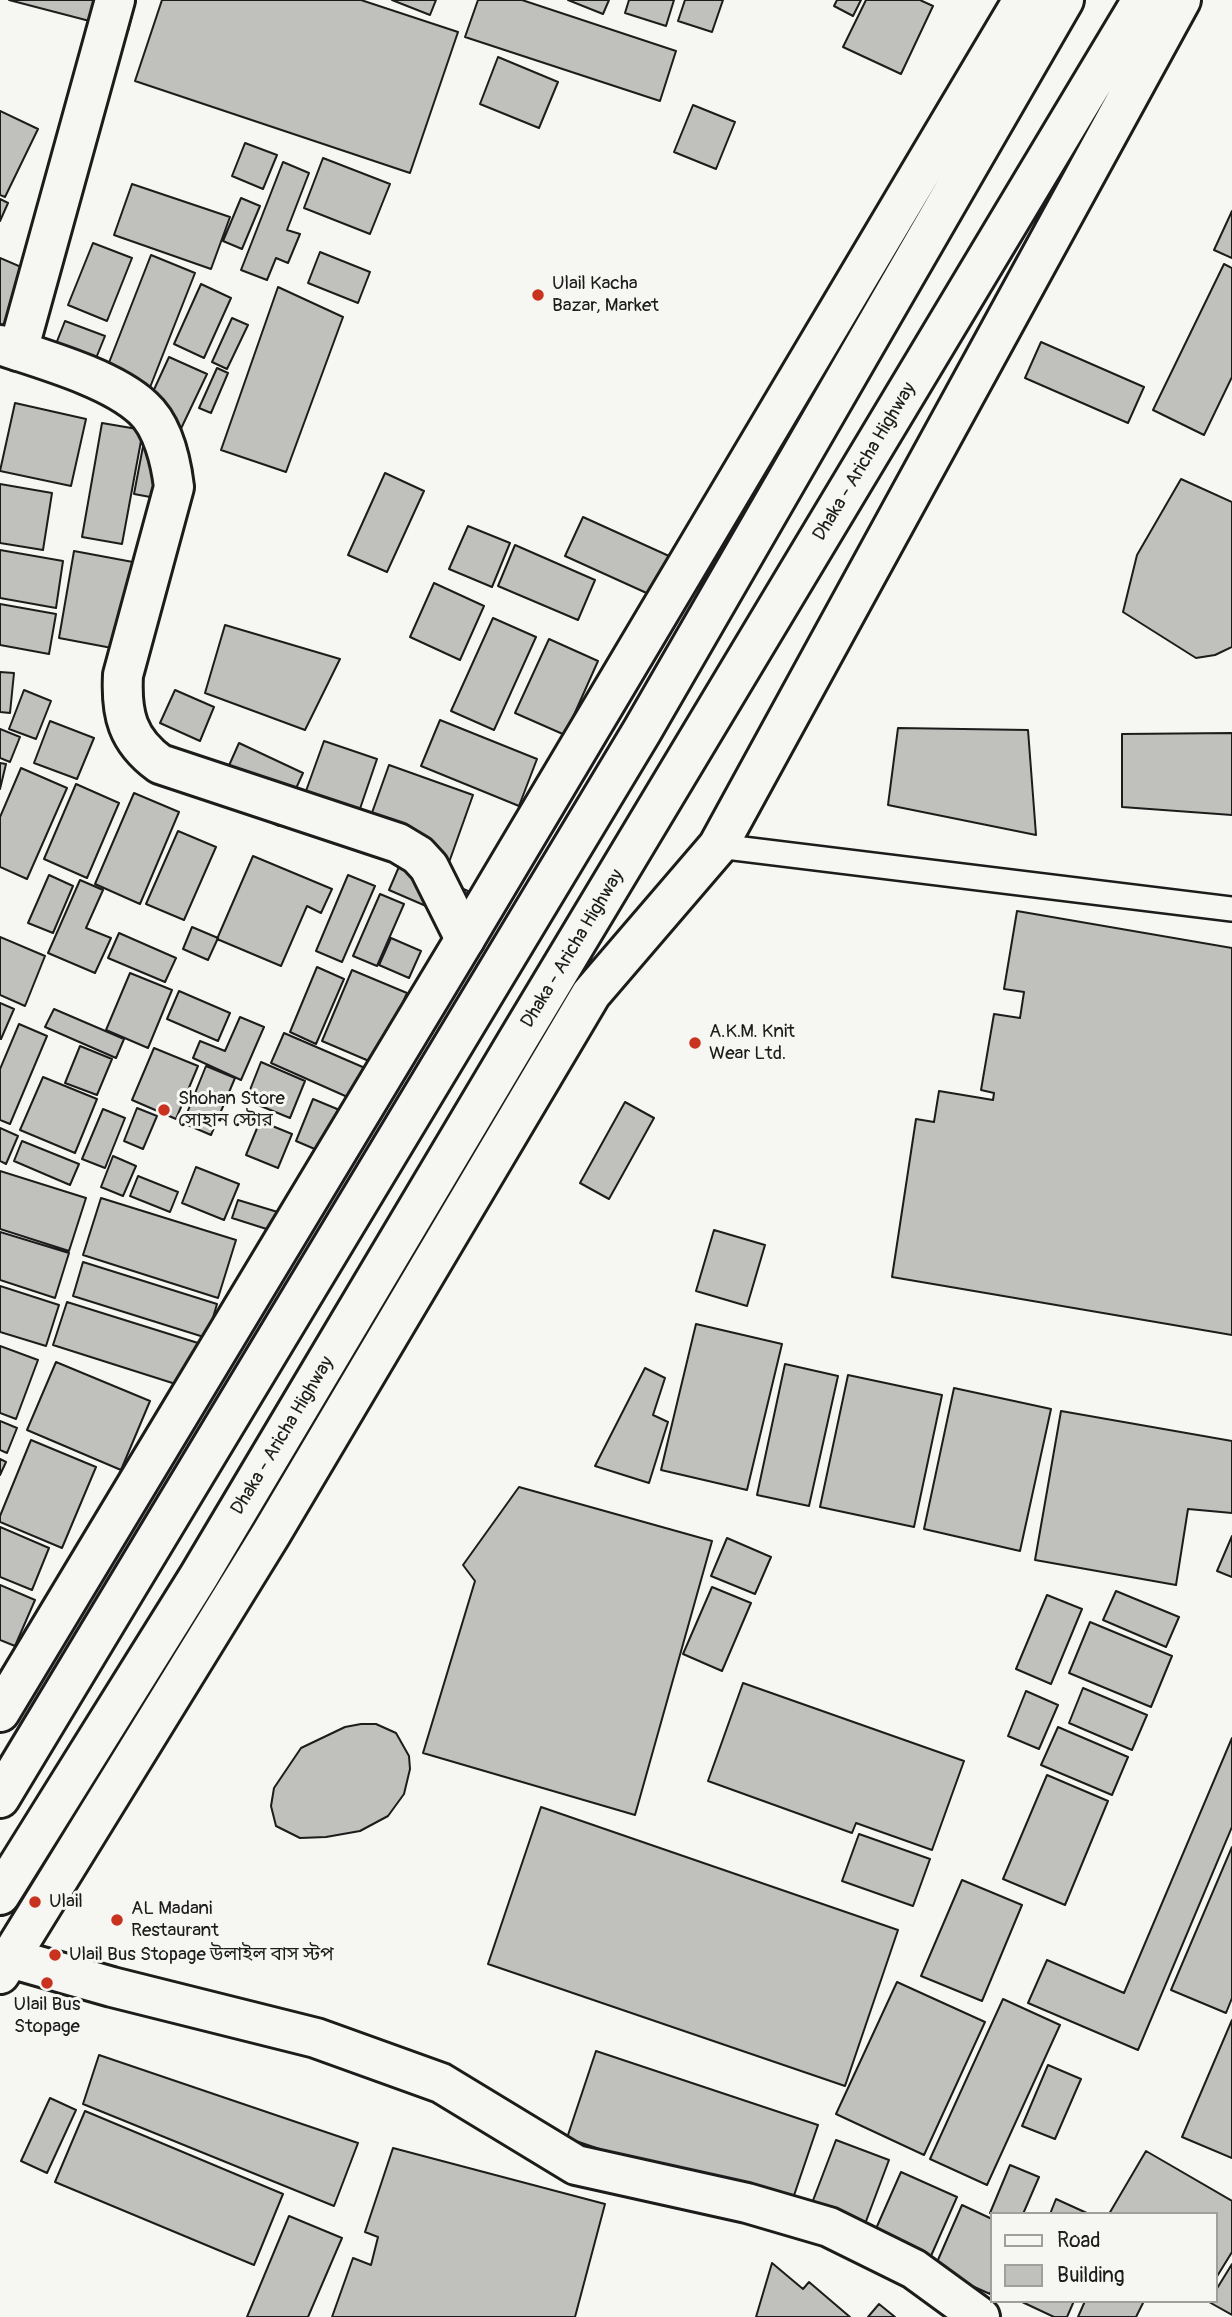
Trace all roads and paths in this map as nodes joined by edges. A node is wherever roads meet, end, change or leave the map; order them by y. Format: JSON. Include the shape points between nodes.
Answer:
{"nodes":[{"id":1,"x":115,"y":0,"type":"edge"},
{"id":2,"x":1023,"y":0,"type":"edge"},
{"id":3,"x":1064,"y":0,"type":"edge"},
{"id":4,"x":1142,"y":0,"type":"edge"},
{"id":5,"x":1181,"y":0,"type":"edge"},
{"id":6,"x":9,"y":348,"type":"edge"},
{"id":7,"x":718,"y":846,"type":"junction"},
{"id":8,"x":1232,"y":909,"type":"edge"},
{"id":9,"x":465,"y":939,"type":"junction"},
{"id":10,"x":0,"y":1712,"type":"edge"},
{"id":11,"x":0,"y":1798,"type":"edge"},
{"id":12,"x":0,"y":1895,"type":"edge"},
{"id":13,"x":5,"y":1966,"type":"edge"},
{"id":14,"x":980,"y":2317,"type":"edge"}],
"edges":[{"from":1,"to":6,"type":"main road"},
{"from":2,"to":9,"type":"main road"},
{"from":3,"to":11,"type":"main road","via":[[642,731]]},
{"from":4,"to":12,"type":"main road","name":"Dhaka - Aricha Highway","via":[[199,1576]]},
{"from":5,"to":7,"type":"main road"},
{"from":6,"to":9,"type":"main road","via":[[102,381],[144,409],[171,462],[174,488],[123,675],[125,716],[144,752],[160,764],[398,842],[429,867]]},
{"from":7,"to":8,"type":"lane"},
{"from":7,"to":13,"type":"main road","via":[[591,994],[271,1534]]},
{"from":9,"to":10,"type":"main road"},
{"from":13,"to":14,"type":"main road","via":[[112,1987],[328,2042],[440,2084],[576,2165],[747,2203],[829,2227],[914,2269]]}]}
